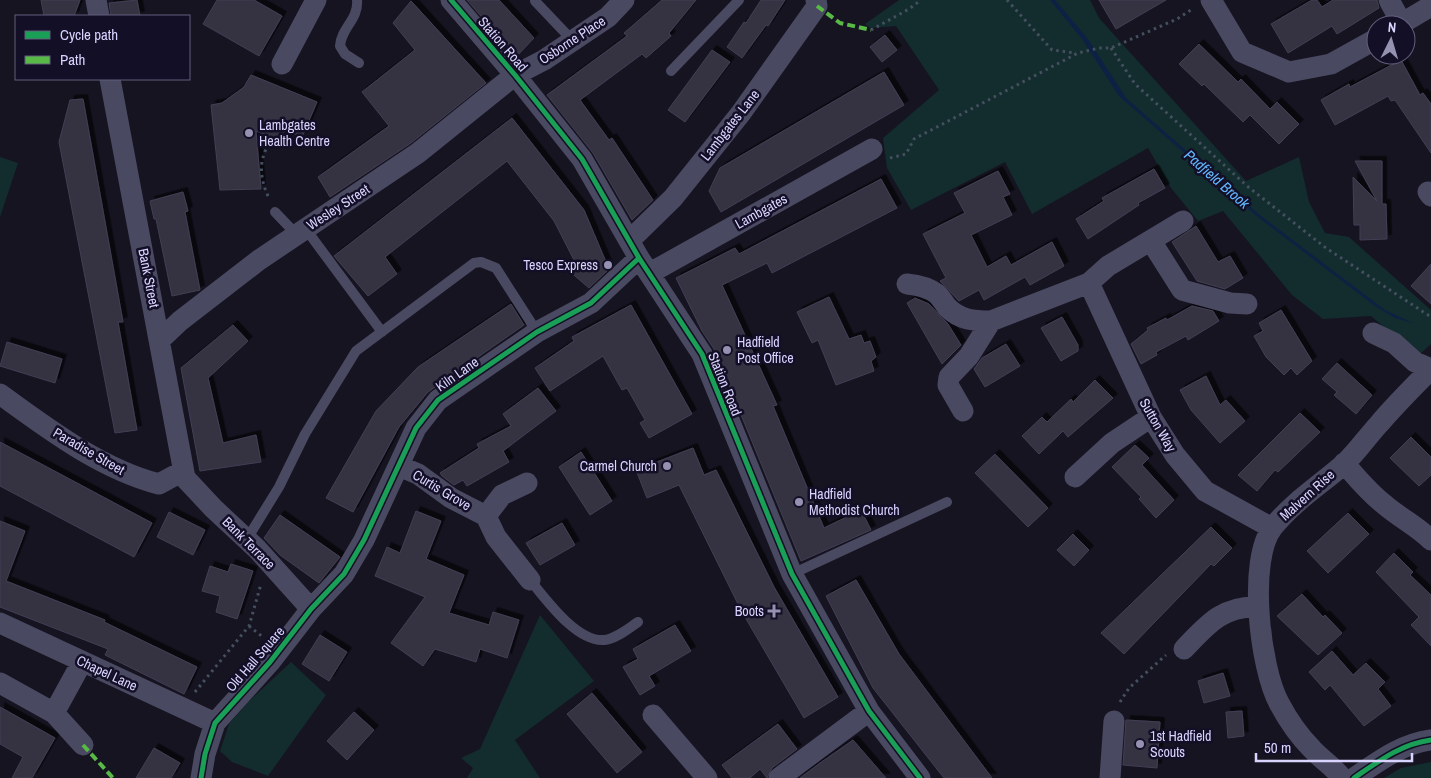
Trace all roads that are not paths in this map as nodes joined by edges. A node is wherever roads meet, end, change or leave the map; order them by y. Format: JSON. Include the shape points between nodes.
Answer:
{"nodes":[{"id":1,"x":96,"y":0,"type":"edge"},
{"id":2,"x":316,"y":0,"type":"edge"},
{"id":3,"x":357,"y":0,"type":"edge"},
{"id":4,"x":451,"y":0,"type":"edge"},
{"id":5,"x":624,"y":0,"type":"edge"},
{"id":6,"x":739,"y":0,"type":"edge"},
{"id":7,"x":816,"y":0,"type":"edge"},
{"id":8,"x":1389,"y":0,"type":"edge"},
{"id":9,"x":535,"y":1,"type":"edge"},
{"id":10,"x":1205,"y":2,"type":"edge"},
{"id":11,"x":1431,"y":6,"type":"edge"},
{"id":12,"x":99,"y":15,"type":"edge"},
{"id":13,"x":1396,"y":15,"type":"edge"},
{"id":14,"x":1416,"y":15,"type":"edge"},
{"id":15,"x":573,"y":41,"type":"junction"},
{"id":16,"x":1366,"y":45,"type":"edge"},
{"id":17,"x":359,"y":63,"type":"dead end"},
{"id":18,"x":282,"y":64,"type":"dead end"},
{"id":19,"x":671,"y":71,"type":"dead end"},
{"id":20,"x":515,"y":74,"type":"junction"},
{"id":21,"x":110,"y":80,"type":"edge"},
{"id":22,"x":872,"y":149,"type":"road end"},
{"id":23,"x":276,"y":212,"type":"road end"},
{"id":24,"x":1183,"y":221,"type":"dead end"},
{"id":25,"x":300,"y":231,"type":"junction"},
{"id":26,"x":1151,"y":241,"type":"junction"},
{"id":27,"x":640,"y":257,"type":"junction"},
{"id":28,"x":907,"y":284,"type":"dead end"},
{"id":29,"x":1089,"y":284,"type":"junction"},
{"id":30,"x":1247,"y":304,"type":"dead end"},
{"id":31,"x":991,"y":321,"type":"junction"},
{"id":32,"x":382,"y":332,"type":"junction"},
{"id":33,"x":537,"y":332,"type":"junction"},
{"id":34,"x":1373,"y":333,"type":"dead end"},
{"id":35,"x":161,"y":339,"type":"junction"},
{"id":36,"x":1431,"y":369,"type":"edge"},
{"id":37,"x":0,"y":394,"type":"edge"},
{"id":38,"x":963,"y":411,"type":"dead end"},
{"id":39,"x":1151,"y":417,"type":"junction"},
{"id":40,"x":1344,"y":463,"type":"junction"},
{"id":41,"x":399,"y":466,"type":"junction"},
{"id":42,"x":184,"y":474,"type":"junction"},
{"id":43,"x":1075,"y":477,"type":"dead end"},
{"id":44,"x":526,"y":483,"type":"dead end"},
{"id":45,"x":947,"y":502,"type":"dead end"},
{"id":46,"x":486,"y":516,"type":"junction"},
{"id":47,"x":1272,"y":528,"type":"junction"},
{"id":48,"x":247,"y":539,"type":"junction"},
{"id":49,"x":1431,"y":540,"type":"edge"},
{"id":50,"x":792,"y":574,"type":"junction"},
{"id":51,"x":530,"y":580,"type":"joint"},
{"id":52,"x":1257,"y":607,"type":"junction"},
{"id":53,"x":311,"y":609,"type":"junction"},
{"id":54,"x":638,"y":622,"type":"dead end"},
{"id":55,"x":0,"y":623,"type":"edge"},
{"id":56,"x":1184,"y":649,"type":"road end"},
{"id":57,"x":82,"y":662,"type":"junction"},
{"id":58,"x":0,"y":683,"type":"edge"},
{"id":59,"x":868,"y":711,"type":"junction"},
{"id":60,"x":54,"y":713,"type":"junction"},
{"id":61,"x":654,"y":715,"type":"dead end"},
{"id":62,"x":1114,"y":721,"type":"road end"},
{"id":63,"x":215,"y":723,"type":"junction"},
{"id":64,"x":1431,"y":740,"type":"edge"},
{"id":65,"x":83,"y":745,"type":"dead end"},
{"id":66,"x":201,"y":778,"type":"edge"},
{"id":67,"x":707,"y":778,"type":"edge"},
{"id":68,"x":779,"y":778,"type":"edge"},
{"id":69,"x":920,"y":778,"type":"edge"},
{"id":70,"x":1110,"y":778,"type":"edge"},
{"id":71,"x":1342,"y":778,"type":"edge"},
{"id":72,"x":1354,"y":778,"type":"edge"}],
"edges":[{"from":1,"to":12,"type":"street"},
{"from":2,"to":18,"type":"street"},
{"from":3,"to":17,"type":"lane","via":[[355,16],[340,39],[340,46],[345,54]]},
{"from":4,"to":20,"type":"street","name":"Station Road"},
{"from":5,"to":15,"type":"street","name":"Osborne Place","via":[[608,17]]},
{"from":6,"to":19,"type":"lane"},
{"from":7,"to":27,"type":"street","name":"Lambgates Lane","via":[[817,6],[741,113],[673,198]]},
{"from":8,"to":13,"type":"street"},
{"from":9,"to":15,"type":"lane"},
{"from":10,"to":16,"type":"street","via":[[1242,52],[1290,72],[1331,64]]},
{"from":11,"to":14,"type":"street"},
{"from":15,"to":20,"type":"street","name":"Osborne Place"},
{"from":20,"to":25,"type":"street","name":"Wesley Street","via":[[418,153]]},
{"from":20,"to":27,"type":"street","name":"Station Road","via":[[582,158]]},
{"from":21,"to":35,"type":"street","name":"Bank Street"},
{"from":22,"to":27,"type":"street","name":"Lambgates"},
{"from":23,"to":25,"type":"lane"},
{"from":24,"to":26,"type":"street"},
{"from":25,"to":32,"type":"lane"},
{"from":25,"to":35,"type":"street","name":"Wesley Street","via":[[187,315]]},
{"from":26,"to":29,"type":"street","via":[[1108,266]]},
{"from":26,"to":30,"type":"street","via":[[1182,290],[1230,303]]},
{"from":27,"to":33,"type":"street","name":"Kiln Lane","via":[[591,303]]},
{"from":27,"to":50,"type":"street","name":"Station Road","via":[[702,354]]},
{"from":28,"to":31,"type":"street","via":[[921,286],[937,294],[961,318],[974,322]]},
{"from":29,"to":31,"type":"street"},
{"from":29,"to":39,"type":"street","name":"Sutton Way"},
{"from":31,"to":38,"type":"street","via":[[969,356],[949,378],[948,386]]},
{"from":32,"to":33,"type":"lane","via":[[474,263],[482,262],[496,268]]},
{"from":32,"to":48,"type":"lane","via":[[356,351]]},
{"from":33,"to":41,"type":"street","name":"Kiln Lane","via":[[438,400],[416,428]]},
{"from":34,"to":36,"type":"street","via":[[1394,343],[1415,362]]},
{"from":35,"to":42,"type":"street","name":"Bank Street"},
{"from":36,"to":40,"type":"street","name":"Malvern Rise"},
{"from":37,"to":42,"type":"street","name":"Paradise Street","via":[[39,423],[136,478],[159,484]]},
{"from":39,"to":43,"type":"street","via":[[1112,443]]},
{"from":39,"to":47,"type":"street","name":"Sutton Way","via":[[1205,490]]},
{"from":40,"to":47,"type":"street","name":"Malvern Rise"},
{"from":40,"to":49,"type":"street","via":[[1361,484]]},
{"from":41,"to":46,"type":"street","name":"Curtis Grove","via":[[418,474],[451,498]]},
{"from":41,"to":53,"type":"street","name":"Kiln Lane","via":[[344,574]]},
{"from":42,"to":48,"type":"street","name":"Bank Terrace","via":[[213,508]]},
{"from":44,"to":46,"type":"street","name":"Curtis Grove","via":[[502,495]]},
{"from":45,"to":50,"type":"lane"},
{"from":46,"to":51,"type":"street","name":"Curtis Grove","via":[[496,537]]},
{"from":47,"to":52,"type":"street","name":"Malvern Rise","via":[[1264,545]]},
{"from":48,"to":53,"type":"street","name":"Bank Terrace"},
{"from":50,"to":59,"type":"street","name":"Station Road"},
{"from":51,"to":54,"type":"lane","via":[[565,621],[586,636],[604,640]]},
{"from":52,"to":56,"type":"street","via":[[1226,612],[1204,628]]},
{"from":52,"to":71,"type":"street","name":"Malvern Rise","via":[[1267,670],[1278,702],[1295,730]]},
{"from":53,"to":63,"type":"street","name":"Old Hall Square","via":[[270,662]]},
{"from":55,"to":57,"type":"street","name":"Chapel Lane"},
{"from":57,"to":60,"type":"street"},
{"from":57,"to":63,"type":"street","name":"Chapel Lane"},
{"from":58,"to":60,"type":"street"},
{"from":59,"to":68,"type":"street"},
{"from":59,"to":69,"type":"street","name":"Station Road"},
{"from":60,"to":65,"type":"street"},
{"from":61,"to":67,"type":"street"},
{"from":62,"to":70,"type":"street"},
{"from":63,"to":66,"type":"street"},
{"from":64,"to":72,"type":"street","via":[[1405,746]]}]}
